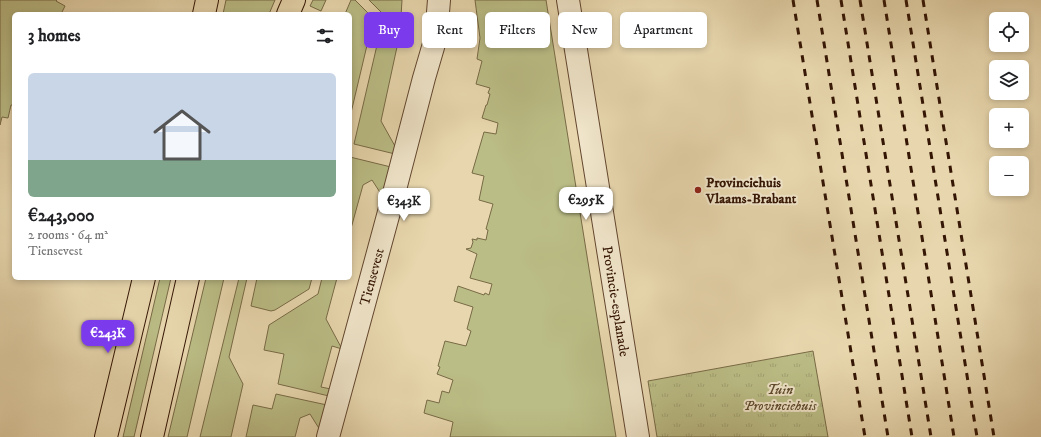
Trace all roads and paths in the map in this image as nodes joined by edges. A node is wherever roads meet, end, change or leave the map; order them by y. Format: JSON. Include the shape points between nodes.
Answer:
{"nodes":[{"id":1,"x":207,"y":0,"type":"edge"},
{"id":2,"x":294,"y":0,"type":"edge"},
{"id":3,"x":439,"y":0,"type":"edge"},
{"id":4,"x":568,"y":0,"type":"edge"},
{"id":5,"x":204,"y":12,"type":"edge"},
{"id":6,"x":289,"y":12,"type":"edge"},
{"id":7,"x":144,"y":280,"type":"edge"},
{"id":8,"x":188,"y":280,"type":"edge"},
{"id":9,"x":106,"y":437,"type":"edge"},
{"id":10,"x":152,"y":437,"type":"edge"},
{"id":11,"x":328,"y":437,"type":"edge"},
{"id":12,"x":638,"y":437,"type":"edge"}],
"edges":[{"from":1,"to":5,"type":"main road"},
{"from":2,"to":6,"type":"main road"},
{"from":3,"to":11,"type":"street","name":"Tiensevest","via":[[436,37]]},
{"from":4,"to":12,"type":"street","name":"Provincie-esplanade"},
{"from":7,"to":9,"type":"main road"},
{"from":8,"to":10,"type":"main road"}]}
